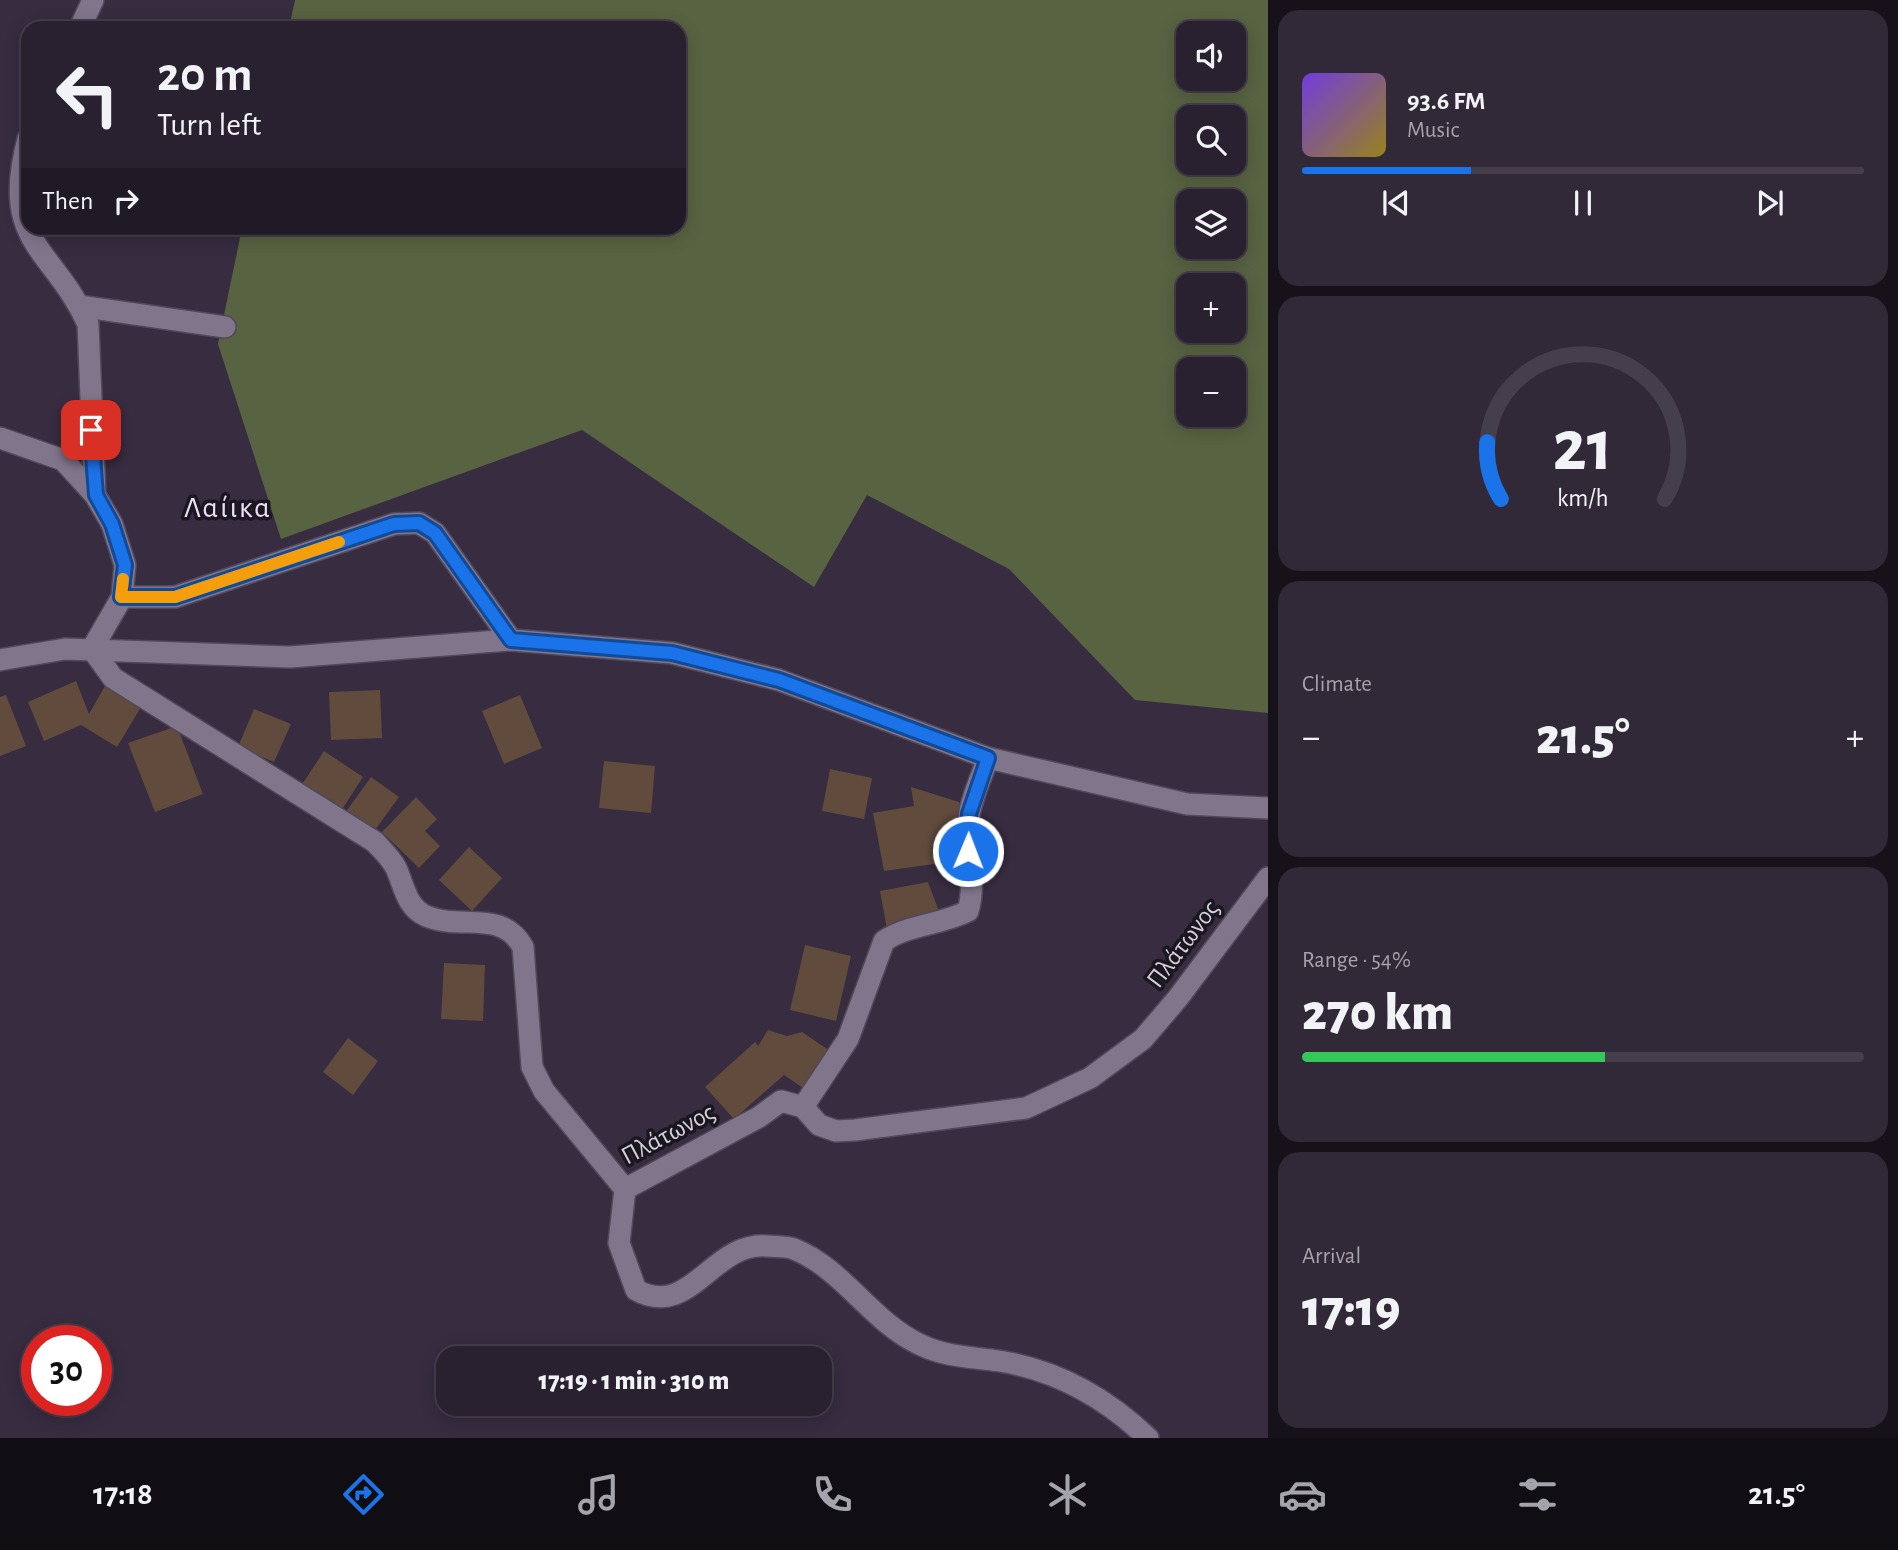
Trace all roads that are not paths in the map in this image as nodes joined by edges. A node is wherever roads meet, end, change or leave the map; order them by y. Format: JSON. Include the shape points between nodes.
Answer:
{"nodes":[{"id":1,"x":93,"y":0,"type":"edge"},
{"id":2,"x":83,"y":21,"type":"edge"},
{"id":3,"x":21,"y":153,"type":"edge"},
{"id":4,"x":5,"y":206,"type":"edge"},
{"id":5,"x":21,"y":235,"type":"edge"},
{"id":6,"x":21,"y":235,"type":"edge"},
{"id":7,"x":79,"y":306,"type":"junction"},
{"id":8,"x":225,"y":327,"type":"dead end"},
{"id":9,"x":0,"y":438,"type":"edge"},
{"id":10,"x":96,"y":495,"type":"junction"},
{"id":11,"x":121,"y":597,"type":"junction"},
{"id":12,"x":511,"y":640,"type":"junction"},
{"id":13,"x":92,"y":649,"type":"junction"},
{"id":14,"x":0,"y":660,"type":"edge"},
{"id":15,"x":988,"y":758,"type":"junction"},
{"id":16,"x":1268,"y":808,"type":"edge"},
{"id":17,"x":1268,"y":878,"type":"edge"},
{"id":18,"x":803,"y":1107,"type":"junction"},
{"id":19,"x":625,"y":1189,"type":"junction"},
{"id":20,"x":1148,"y":1438,"type":"edge"}],
"edges":[{"from":1,"to":2,"type":"street"},
{"from":3,"to":4,"type":"street"},
{"from":4,"to":6,"type":"street"},
{"from":5,"to":7,"type":"street"},
{"from":7,"to":8,"type":"street"},
{"from":7,"to":10,"type":"street","via":[[88,324]]},
{"from":9,"to":10,"type":"street","via":[[63,460]]},
{"from":10,"to":11,"type":"street","via":[[112,524],[125,565]]},
{"from":11,"to":12,"type":"street","via":[[175,597],[394,524],[419,523],[435,533]]},
{"from":11,"to":13,"type":"street"},
{"from":12,"to":13,"type":"street","via":[[290,657]]},
{"from":12,"to":15,"type":"street","via":[[672,653],[779,680]]},
{"from":13,"to":14,"type":"street","via":[[41,651]]},
{"from":13,"to":19,"type":"street","via":[[113,678],[376,842],[395,865],[409,902],[425,916],[495,924],[514,931],[523,947],[532,1067],[544,1091]]},
{"from":15,"to":16,"type":"street","via":[[1187,804]]},
{"from":15,"to":18,"type":"street","via":[[969,814],[973,895],[968,911],[952,920],[897,932],[884,941],[848,1039]]},
{"from":17,"to":18,"type":"street","name":"Πλάτωνος","via":[[1143,1039],[1090,1078],[1026,1108],[855,1130],[819,1125]]},
{"from":18,"to":19,"type":"street","name":"Πλάτωνος","via":[[781,1101]]},
{"from":19,"to":20,"type":"street","name":"Πλάτωνος","via":[[619,1243],[636,1290],[653,1299],[672,1298],[734,1253],[761,1245],[792,1248],[823,1266],[884,1321],[920,1345],[955,1357],[1044,1371],[1115,1410]]}]}
